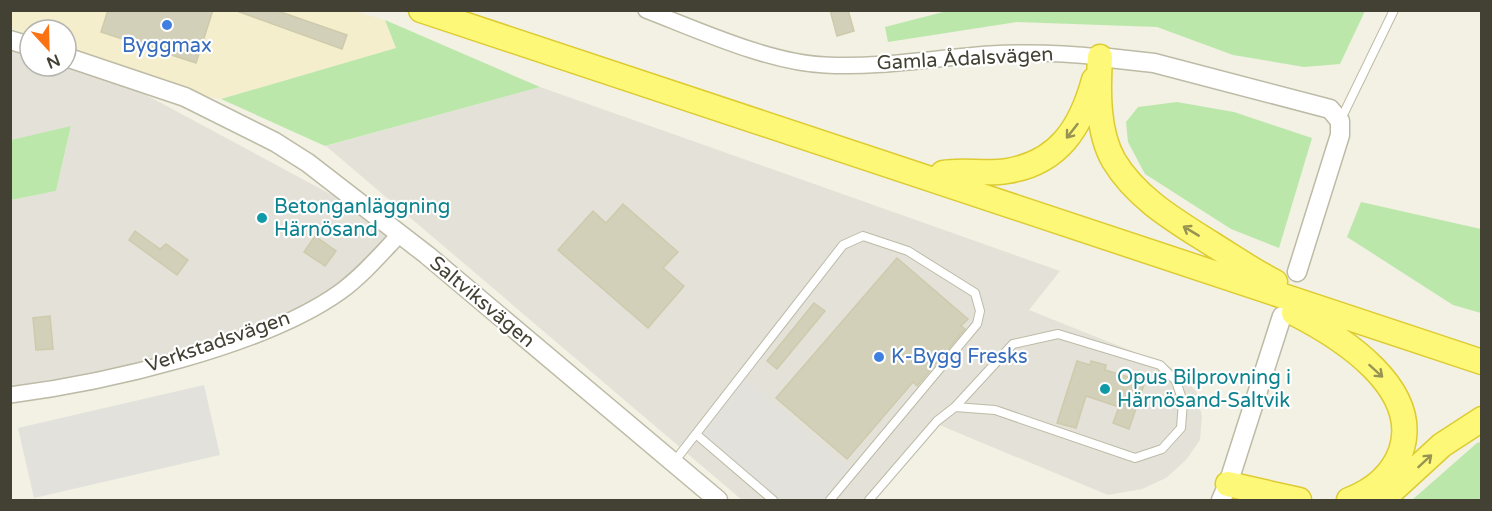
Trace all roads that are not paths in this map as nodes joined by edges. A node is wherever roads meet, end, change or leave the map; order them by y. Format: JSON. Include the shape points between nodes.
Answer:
{"nodes":[{"id":1,"x":421,"y":10,"type":"edge"},
{"id":2,"x":453,"y":10,"type":"edge"},
{"id":3,"x":646,"y":10,"type":"edge"},
{"id":4,"x":1394,"y":10,"type":"edge"},
{"id":5,"x":1100,"y":57,"type":"junction"},
{"id":6,"x":78,"y":61,"type":"edge"},
{"id":7,"x":1340,"y":121,"type":"junction"},
{"id":8,"x":943,"y":174,"type":"junction"},
{"id":9,"x":399,"y":235,"type":"junction"},
{"id":10,"x":1281,"y":282,"type":"junction"},
{"id":11,"x":1282,"y":316,"type":"dead end"},
{"id":12,"x":1482,"y":346,"type":"edge"},
{"id":13,"x":1482,"y":362,"type":"edge"},
{"id":14,"x":10,"y":395,"type":"edge"},
{"id":15,"x":954,"y":407,"type":"junction"},
{"id":16,"x":1482,"y":419,"type":"edge"},
{"id":17,"x":697,"y":435,"type":"junction"},
{"id":18,"x":673,"y":463,"type":"junction"},
{"id":19,"x":1225,"y":492,"type":"edge"},
{"id":20,"x":718,"y":501,"type":"edge"},
{"id":21,"x":773,"y":501,"type":"edge"},
{"id":22,"x":830,"y":501,"type":"edge"},
{"id":23,"x":869,"y":501,"type":"edge"},
{"id":24,"x":1299,"y":501,"type":"edge"},
{"id":25,"x":1349,"y":501,"type":"edge"},
{"id":26,"x":1382,"y":501,"type":"edge"}],
"edges":[{"from":1,"to":10,"type":"highway"},
{"from":2,"to":8,"type":"highway"},
{"from":3,"to":5,"type":"street","name":"Gamla Ådalsvägen","via":[[761,52],[823,65],[876,65],[1037,52]]},
{"from":4,"to":7,"type":"lane"},
{"from":5,"to":7,"type":"street","name":"Gamla Ådalsvägen","via":[[1154,63],[1310,103],[1330,109]]},
{"from":5,"to":8,"type":"highway","one_way":true,"via":[[1079,123],[1054,151],[1008,171],[960,170]]},
{"from":10,"to":5,"type":"highway","one_way":true,"via":[[1180,224],[1129,181],[1113,160],[1106,140],[1099,85]]},
{"from":6,"to":9,"type":"street","name":"Saltviksvägen","via":[[185,97],[275,142],[362,202]]},
{"from":7,"to":10,"type":"street","via":[[1336,150]]},
{"from":8,"to":10,"type":"highway"},
{"from":9,"to":14,"type":"street","name":"Verkstadsvägen","via":[[339,292],[259,333],[144,368]]},
{"from":9,"to":18,"type":"street","name":"Saltviksvägen"},
{"from":10,"to":12,"type":"highway"},
{"from":10,"to":13,"type":"highway"},
{"from":10,"to":25,"type":"highway","one_way":true,"via":[[1276,304],[1320,326],[1353,350],[1385,380],[1401,409],[1403,443],[1390,473]]},
{"from":11,"to":19,"type":"street"},
{"from":15,"to":15,"type":"lane","via":[[1013,344],[1058,334],[1160,365],[1176,381],[1183,402],[1181,428],[1162,449],[1135,458],[995,410]]},
{"from":15,"to":23,"type":"lane","via":[[937,421]]},
{"from":26,"to":16,"type":"highway","one_way":true,"via":[[1455,434]]},
{"from":17,"to":18,"type":"lane"},
{"from":17,"to":21,"type":"lane"},
{"from":17,"to":22,"type":"lane","via":[[843,245],[863,236],[908,251],[975,293],[980,311],[977,324]]},
{"from":18,"to":20,"type":"street","name":"Saltviksvägen"},
{"from":19,"to":24,"type":"highway"}]}
